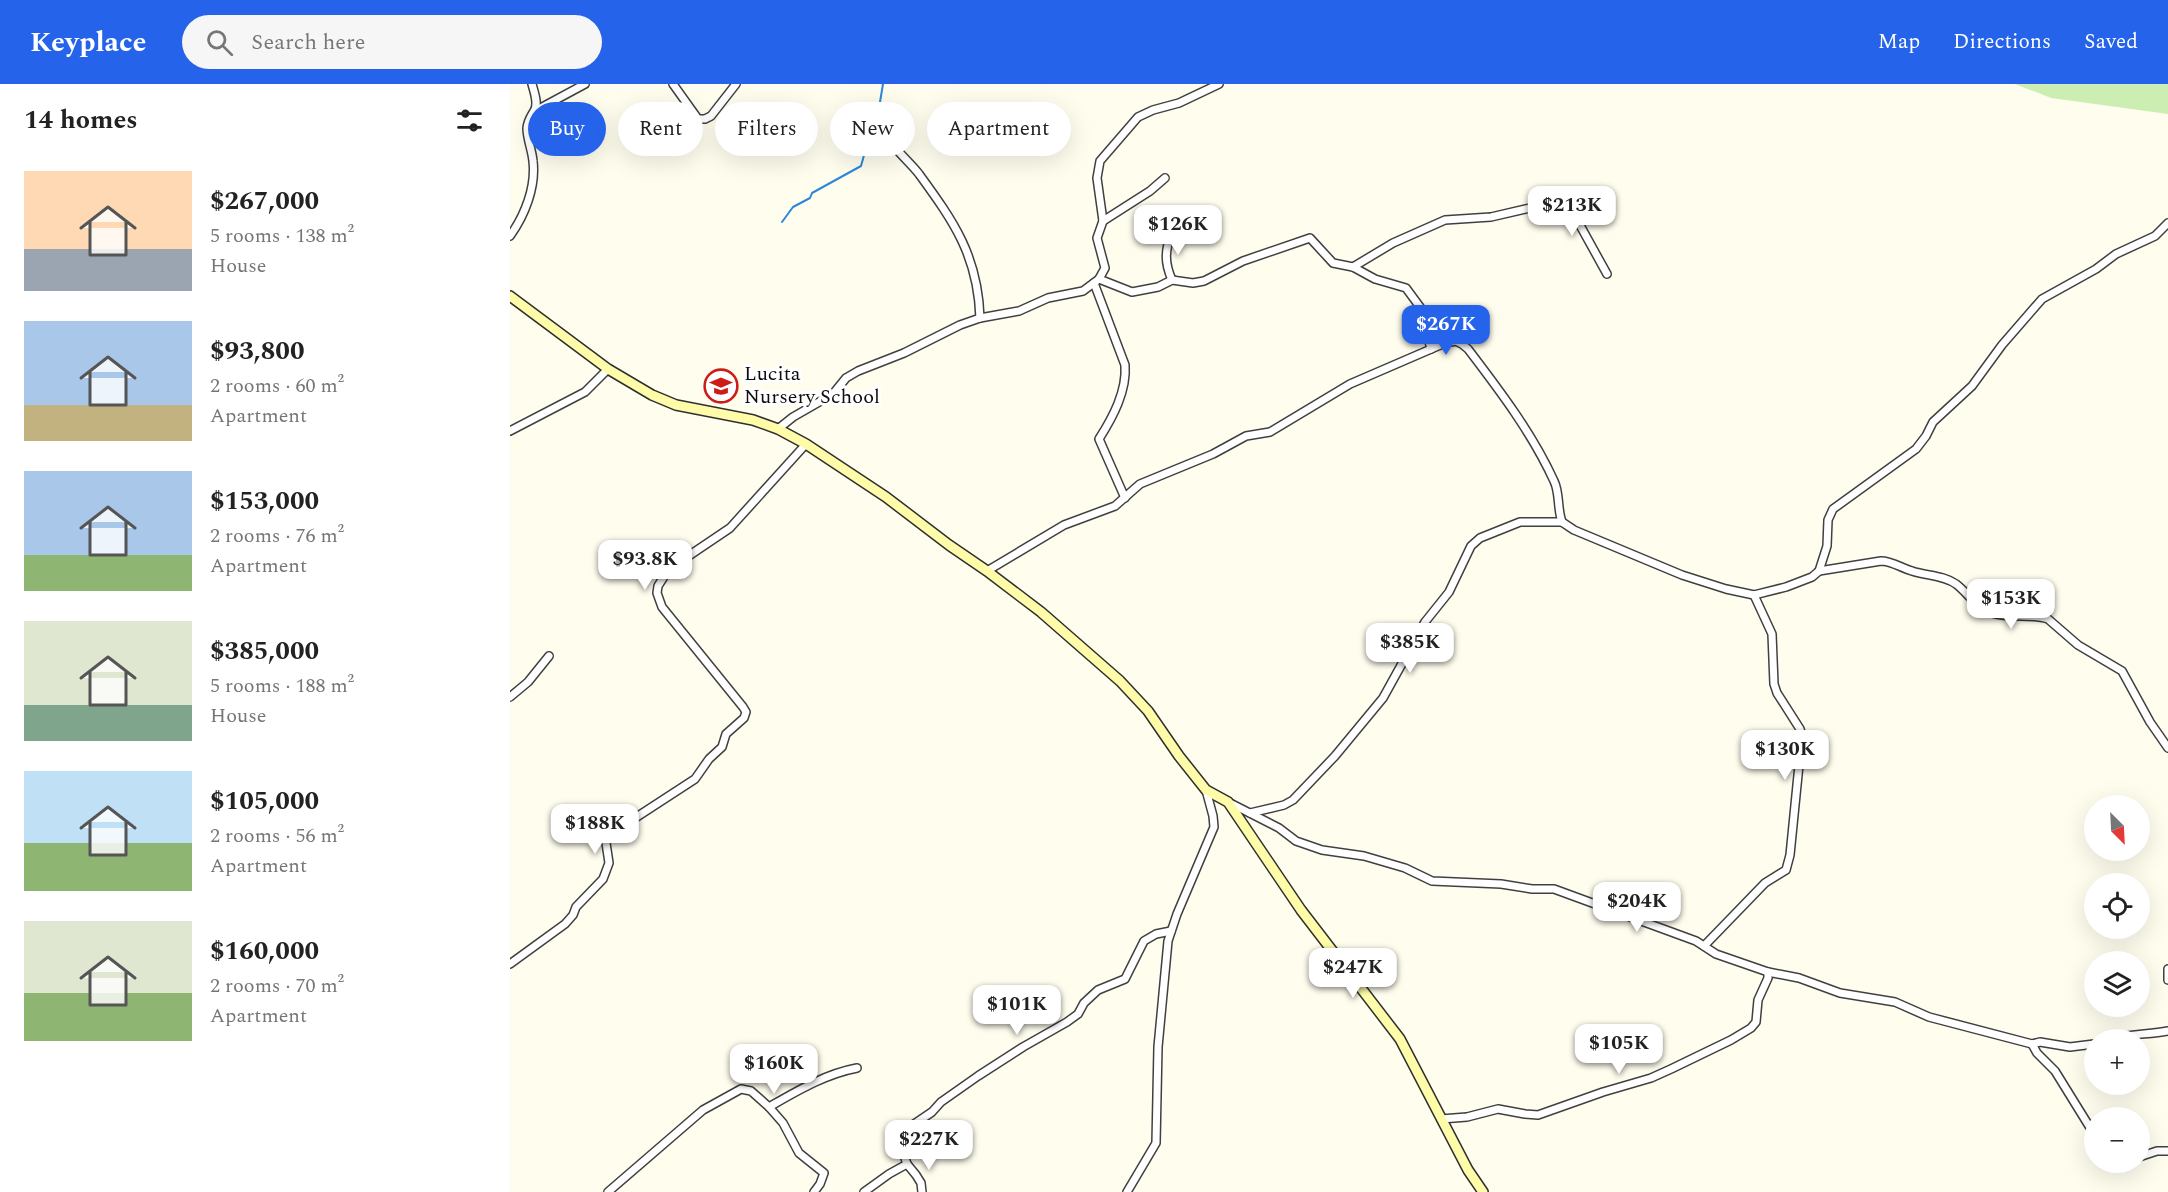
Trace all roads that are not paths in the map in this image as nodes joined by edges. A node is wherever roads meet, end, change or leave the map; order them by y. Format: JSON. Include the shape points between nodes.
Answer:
{"nodes":[{"id":1,"x":532,"y":84,"type":"edge"},
{"id":2,"x":585,"y":84,"type":"edge"},
{"id":3,"x":673,"y":84,"type":"edge"},
{"id":4,"x":736,"y":84,"type":"edge"},
{"id":5,"x":1200,"y":84,"type":"edge"},
{"id":6,"x":1219,"y":84,"type":"edge"},
{"id":7,"x":1203,"y":92,"type":"junction"},
{"id":8,"x":536,"y":102,"type":"edge"},
{"id":9,"x":552,"y":102,"type":"edge"},
{"id":10,"x":531,"y":156,"type":"edge"},
{"id":11,"x":904,"y":156,"type":"edge"},
{"id":12,"x":1165,"y":178,"type":"dead end"},
{"id":13,"x":1103,"y":221,"type":"junction"},
{"id":14,"x":2168,"y":223,"type":"edge"},
{"id":15,"x":1172,"y":231,"type":"dead end"},
{"id":16,"x":510,"y":236,"type":"edge"},
{"id":17,"x":1353,"y":267,"type":"junction"},
{"id":18,"x":1607,"y":274,"type":"dead end"},
{"id":19,"x":1172,"y":280,"type":"junction"},
{"id":20,"x":1097,"y":281,"type":"junction"},
{"id":21,"x":510,"y":296,"type":"edge"},
{"id":22,"x":980,"y":318,"type":"junction"},
{"id":23,"x":1431,"y":349,"type":"junction"},
{"id":24,"x":609,"y":369,"type":"junction"},
{"id":25,"x":778,"y":429,"type":"junction"},
{"id":26,"x":510,"y":431,"type":"edge"},
{"id":27,"x":806,"y":444,"type":"junction"},
{"id":28,"x":1125,"y":498,"type":"junction"},
{"id":29,"x":1562,"y":522,"type":"junction"},
{"id":30,"x":987,"y":571,"type":"junction"},
{"id":31,"x":1819,"y":571,"type":"junction"},
{"id":32,"x":1754,"y":595,"type":"junction"},
{"id":33,"x":549,"y":656,"type":"dead end"},
{"id":34,"x":510,"y":697,"type":"edge"},
{"id":35,"x":2168,"y":748,"type":"edge"},
{"id":36,"x":1206,"y":790,"type":"junction"},
{"id":37,"x":1228,"y":802,"type":"junction"},
{"id":38,"x":1250,"y":813,"type":"junction"},
{"id":39,"x":1172,"y":930,"type":"junction"},
{"id":40,"x":1704,"y":946,"type":"junction"},
{"id":41,"x":510,"y":964,"type":"edge"},
{"id":42,"x":2168,"y":969,"type":"edge"},
{"id":43,"x":1767,"y":972,"type":"junction"},
{"id":44,"x":2168,"y":980,"type":"edge"},
{"id":45,"x":2168,"y":1031,"type":"edge"},
{"id":46,"x":2150,"y":1034,"type":"edge"},
{"id":47,"x":2032,"y":1044,"type":"junction"},
{"id":48,"x":2084,"y":1045,"type":"edge"},
{"id":49,"x":857,"y":1068,"type":"dead end"},
{"id":50,"x":769,"y":1107,"type":"junction"},
{"id":51,"x":2084,"y":1118,"type":"edge"},
{"id":52,"x":1441,"y":1119,"type":"junction"},
{"id":53,"x":2168,"y":1151,"type":"edge"},
{"id":54,"x":2150,"y":1153,"type":"edge"},
{"id":55,"x":906,"y":1164,"type":"junction"},
{"id":56,"x":608,"y":1192,"type":"edge"},
{"id":57,"x":814,"y":1192,"type":"edge"},
{"id":58,"x":864,"y":1192,"type":"edge"},
{"id":59,"x":922,"y":1192,"type":"edge"},
{"id":60,"x":1127,"y":1192,"type":"edge"},
{"id":61,"x":1483,"y":1192,"type":"edge"}],
"edges":[{"from":1,"to":8,"type":"street"},
{"from":2,"to":9,"type":"street"},
{"from":3,"to":4,"type":"street","via":[[698,119],[711,116]]},
{"from":5,"to":7,"type":"street"},
{"from":6,"to":7,"type":"street"},
{"from":7,"to":13,"type":"street","via":[[1138,117],[1100,161],[1097,178]]},
{"from":10,"to":16,"type":"street","via":[[529,200]]},
{"from":11,"to":22,"type":"street","via":[[953,224],[969,254],[979,293]]},
{"from":12,"to":13,"type":"street"},
{"from":13,"to":20,"type":"street","via":[[1097,238],[1105,268]]},
{"from":14,"to":31,"type":"street","via":[[2155,236],[2116,254],[2042,299],[1972,386],[1933,422],[1916,448],[1833,509]]},
{"from":15,"to":19,"type":"street","via":[[1165,258]]},
{"from":17,"to":18,"type":"street","via":[[1445,220],[1500,215],[1560,201],[1575,218]]},
{"from":17,"to":19,"type":"street","via":[[1333,263],[1310,238],[1243,261],[1204,281]]},
{"from":17,"to":23,"type":"street","via":[[1375,279],[1406,288],[1420,307]]},
{"from":19,"to":20,"type":"street","via":[[1132,292]]},
{"from":20,"to":22,"type":"street","via":[[1083,291],[1048,298],[1019,311]]},
{"from":20,"to":28,"type":"street","via":[[1126,378],[1099,439]]},
{"from":21,"to":24,"type":"street"},
{"from":22,"to":25,"type":"street","via":[[858,371],[833,394]]},
{"from":23,"to":28,"type":"street","via":[[1335,392],[1270,432],[1246,436],[1140,484]]},
{"from":23,"to":29,"type":"street","via":[[1455,341],[1462,344],[1489,377],[1533,439],[1554,481]]},
{"from":24,"to":25,"type":"street","via":[[669,403]]},
{"from":24,"to":26,"type":"street","via":[[585,392]]},
{"from":25,"to":27,"type":"street"},
{"from":27,"to":30,"type":"street"},
{"from":27,"to":41,"type":"street","via":[[730,528],[687,557],[658,586],[662,607],[743,707],[744,718],[726,734],[722,747],[695,778],[609,835],[609,863],[603,879],[565,924]]},
{"from":28,"to":30,"type":"street","via":[[1115,506],[1064,525]]},
{"from":29,"to":32,"type":"street","via":[[1682,575]]},
{"from":29,"to":38,"type":"street","via":[[1520,522],[1480,537],[1449,592],[1425,622],[1383,698],[1353,735],[1293,800]]},
{"from":30,"to":36,"type":"street","via":[[1120,681],[1148,711]]},
{"from":31,"to":32,"type":"street","via":[[1786,587]]},
{"from":31,"to":35,"type":"street","via":[[1888,561],[1910,571],[1950,580],[1990,613],[2048,619],[2078,645],[2122,671]]},
{"from":32,"to":40,"type":"street","via":[[1772,634],[1777,693],[1802,735],[1790,855],[1786,870],[1765,883]]},
{"from":33,"to":34,"type":"street"},
{"from":36,"to":37,"type":"street"},
{"from":36,"to":39,"type":"street","via":[[1214,827]]},
{"from":37,"to":38,"type":"street"},
{"from":37,"to":52,"type":"street","via":[[1301,910],[1400,1039]]},
{"from":38,"to":40,"type":"street","via":[[1296,840],[1323,850],[1364,856],[1432,881],[1554,889]]},
{"from":39,"to":55,"type":"street","via":[[1144,941],[1125,979],[1098,990],[1067,1022],[978,1076],[901,1133],[898,1138]]},
{"from":39,"to":60,"type":"street","via":[[1158,1047],[1156,1143]]},
{"from":40,"to":43,"type":"street","via":[[1730,960]]},
{"from":42,"to":44,"type":"street"},
{"from":43,"to":47,"type":"street","via":[[1799,978],[1840,993],[1895,1002],[1929,1017]]},
{"from":43,"to":52,"type":"street","via":[[1756,1022],[1751,1028],[1652,1078],[1538,1114],[1498,1109]]},
{"from":45,"to":46,"type":"street"},
{"from":47,"to":48,"type":"street"},
{"from":47,"to":51,"type":"street","via":[[2055,1071]]},
{"from":49,"to":50,"type":"street","via":[[802,1087]]},
{"from":50,"to":56,"type":"street","via":[[751,1091],[735,1090],[703,1110]]},
{"from":50,"to":57,"type":"street","via":[[800,1153],[824,1173]]},
{"from":52,"to":61,"type":"street"},
{"from":53,"to":54,"type":"street"},
{"from":55,"to":58,"type":"street"},
{"from":55,"to":59,"type":"street","via":[[916,1174]]}]}
